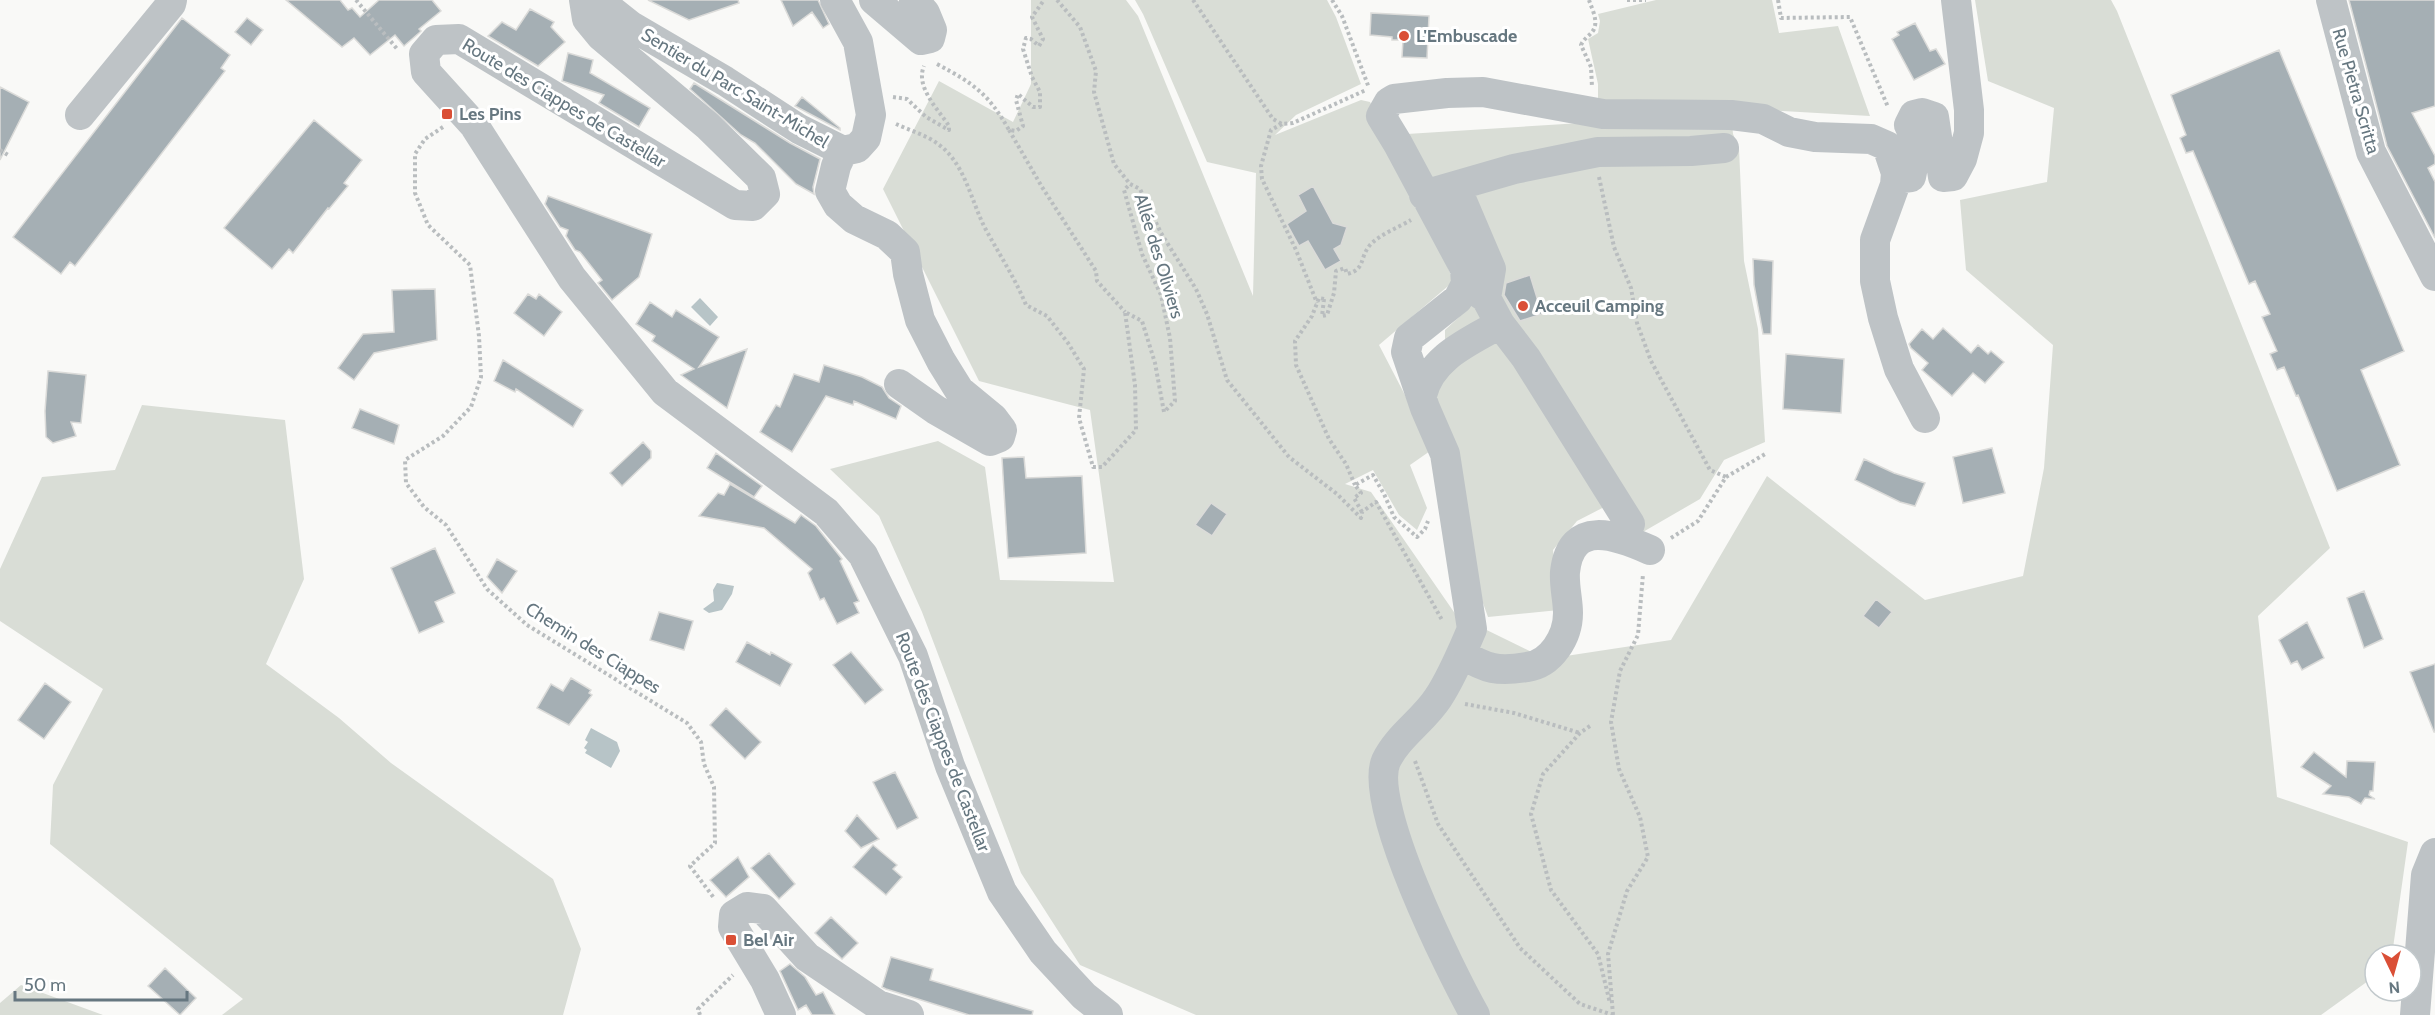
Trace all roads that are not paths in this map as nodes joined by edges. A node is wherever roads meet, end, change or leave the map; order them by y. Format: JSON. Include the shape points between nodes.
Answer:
{"nodes":[{"id":1,"x":172,"y":0,"type":"edge"},
{"id":2,"x":585,"y":0,"type":"edge"},
{"id":3,"x":835,"y":0,"type":"edge"},
{"id":4,"x":874,"y":0,"type":"edge"},
{"id":5,"x":914,"y":0,"type":"edge"},
{"id":6,"x":1956,"y":0,"type":"edge"},
{"id":7,"x":2331,"y":0,"type":"edge"},
{"id":8,"x":80,"y":116,"type":"dead end"},
{"id":9,"x":1725,"y":148,"type":"dead end"},
{"id":10,"x":843,"y":151,"type":"junction"},
{"id":11,"x":1896,"y":173,"type":"junction"},
{"id":12,"x":1456,"y":187,"type":"junction"},
{"id":13,"x":1424,"y":195,"type":"junction"},
{"id":14,"x":2435,"y":276,"type":"edge"},
{"id":15,"x":1476,"y":291,"type":"junction"},
{"id":16,"x":1500,"y":324,"type":"junction"},
{"id":17,"x":899,"y":384,"type":"dead end"},
{"id":18,"x":1422,"y":395,"type":"junction"},
{"id":19,"x":1925,"y":418,"type":"dead end"},
{"id":20,"x":1630,"y":524,"type":"dead end"},
{"id":21,"x":1650,"y":550,"type":"road end"},
{"id":22,"x":1467,"y":641,"type":"junction"},
{"id":23,"x":2435,"y":852,"type":"edge"},
{"id":24,"x":781,"y":1015,"type":"edge"},
{"id":25,"x":909,"y":1015,"type":"edge"},
{"id":26,"x":1108,"y":1015,"type":"edge"},
{"id":27,"x":1475,"y":1015,"type":"edge"},
{"id":28,"x":2415,"y":1015,"type":"edge"}],
"edges":[{"from":1,"to":8,"type":"street"},
{"from":2,"to":10,"type":"street","name":"Sentier du Parc Saint-Michel","via":[[607,7],[631,26],[799,129]]},
{"from":2,"to":26,"type":"street","name":"Route des Ciappes de Castellar","via":[[587,18],[601,36],[708,126],[761,178],[765,194],[753,206],[735,205],[459,39],[436,40],[424,54],[426,72],[474,125],[572,278],[665,392],[826,512],[863,555],[913,656],[950,766],[1002,892],[1043,952],[1084,996]]},
{"from":3,"to":10,"type":"street","name":"Sentier du Parc Saint-Michel","via":[[858,42],[871,115],[866,138],[857,148]]},
{"from":4,"to":5,"type":"street","via":[[921,40],[930,38],[932,30],[925,13]]},
{"from":6,"to":11,"type":"street","via":[[1969,110],[1969,133],[1962,159],[1953,176],[1942,177],[1934,117],[1922,113],[1914,115],[1909,125],[1915,137],[1911,177],[1903,178]]},
{"from":7,"to":14,"type":"street","name":"Rue Pietra Scritta","via":[[2371,152]]},
{"from":9,"to":12,"type":"street","via":[[1598,152],[1514,169]]},
{"from":10,"to":17,"type":"street","via":[[830,191],[838,205],[854,219],[887,235],[905,252],[920,320],[959,390],[993,418],[1002,430],[1000,438],[990,441]]},
{"from":11,"to":13,"type":"street","via":[[1887,146],[1871,139],[1815,138],[1789,132],[1763,119],[1603,114],[1483,92],[1447,93],[1394,99],[1381,116]]},
{"from":11,"to":19,"type":"street","via":[[1875,240],[1875,281],[1899,369]]},
{"from":12,"to":13,"type":"street"},
{"from":12,"to":15,"type":"street","via":[[1491,269]]},
{"from":13,"to":15,"type":"street"},
{"from":15,"to":16,"type":"street"},
{"from":15,"to":18,"type":"street","via":[[1458,299],[1409,338],[1406,352]]},
{"from":16,"to":18,"type":"street","via":[[1439,362]]},
{"from":16,"to":20,"type":"street","via":[[1526,358]]},
{"from":18,"to":22,"type":"street","via":[[1448,464]]},
{"from":21,"to":22,"type":"street","via":[[1604,534],[1582,538],[1569,552],[1565,574],[1568,616],[1563,636],[1550,658],[1507,670],[1483,668]]},
{"from":22,"to":27,"type":"street","via":[[1437,699],[1385,763],[1384,797],[1392,830],[1444,958]]},
{"from":23,"to":28,"type":"street","via":[[2426,875]]},
{"from":24,"to":25,"type":"street","via":[[733,927],[734,915],[747,907],[763,909],[807,957],[878,1005]]}]}
